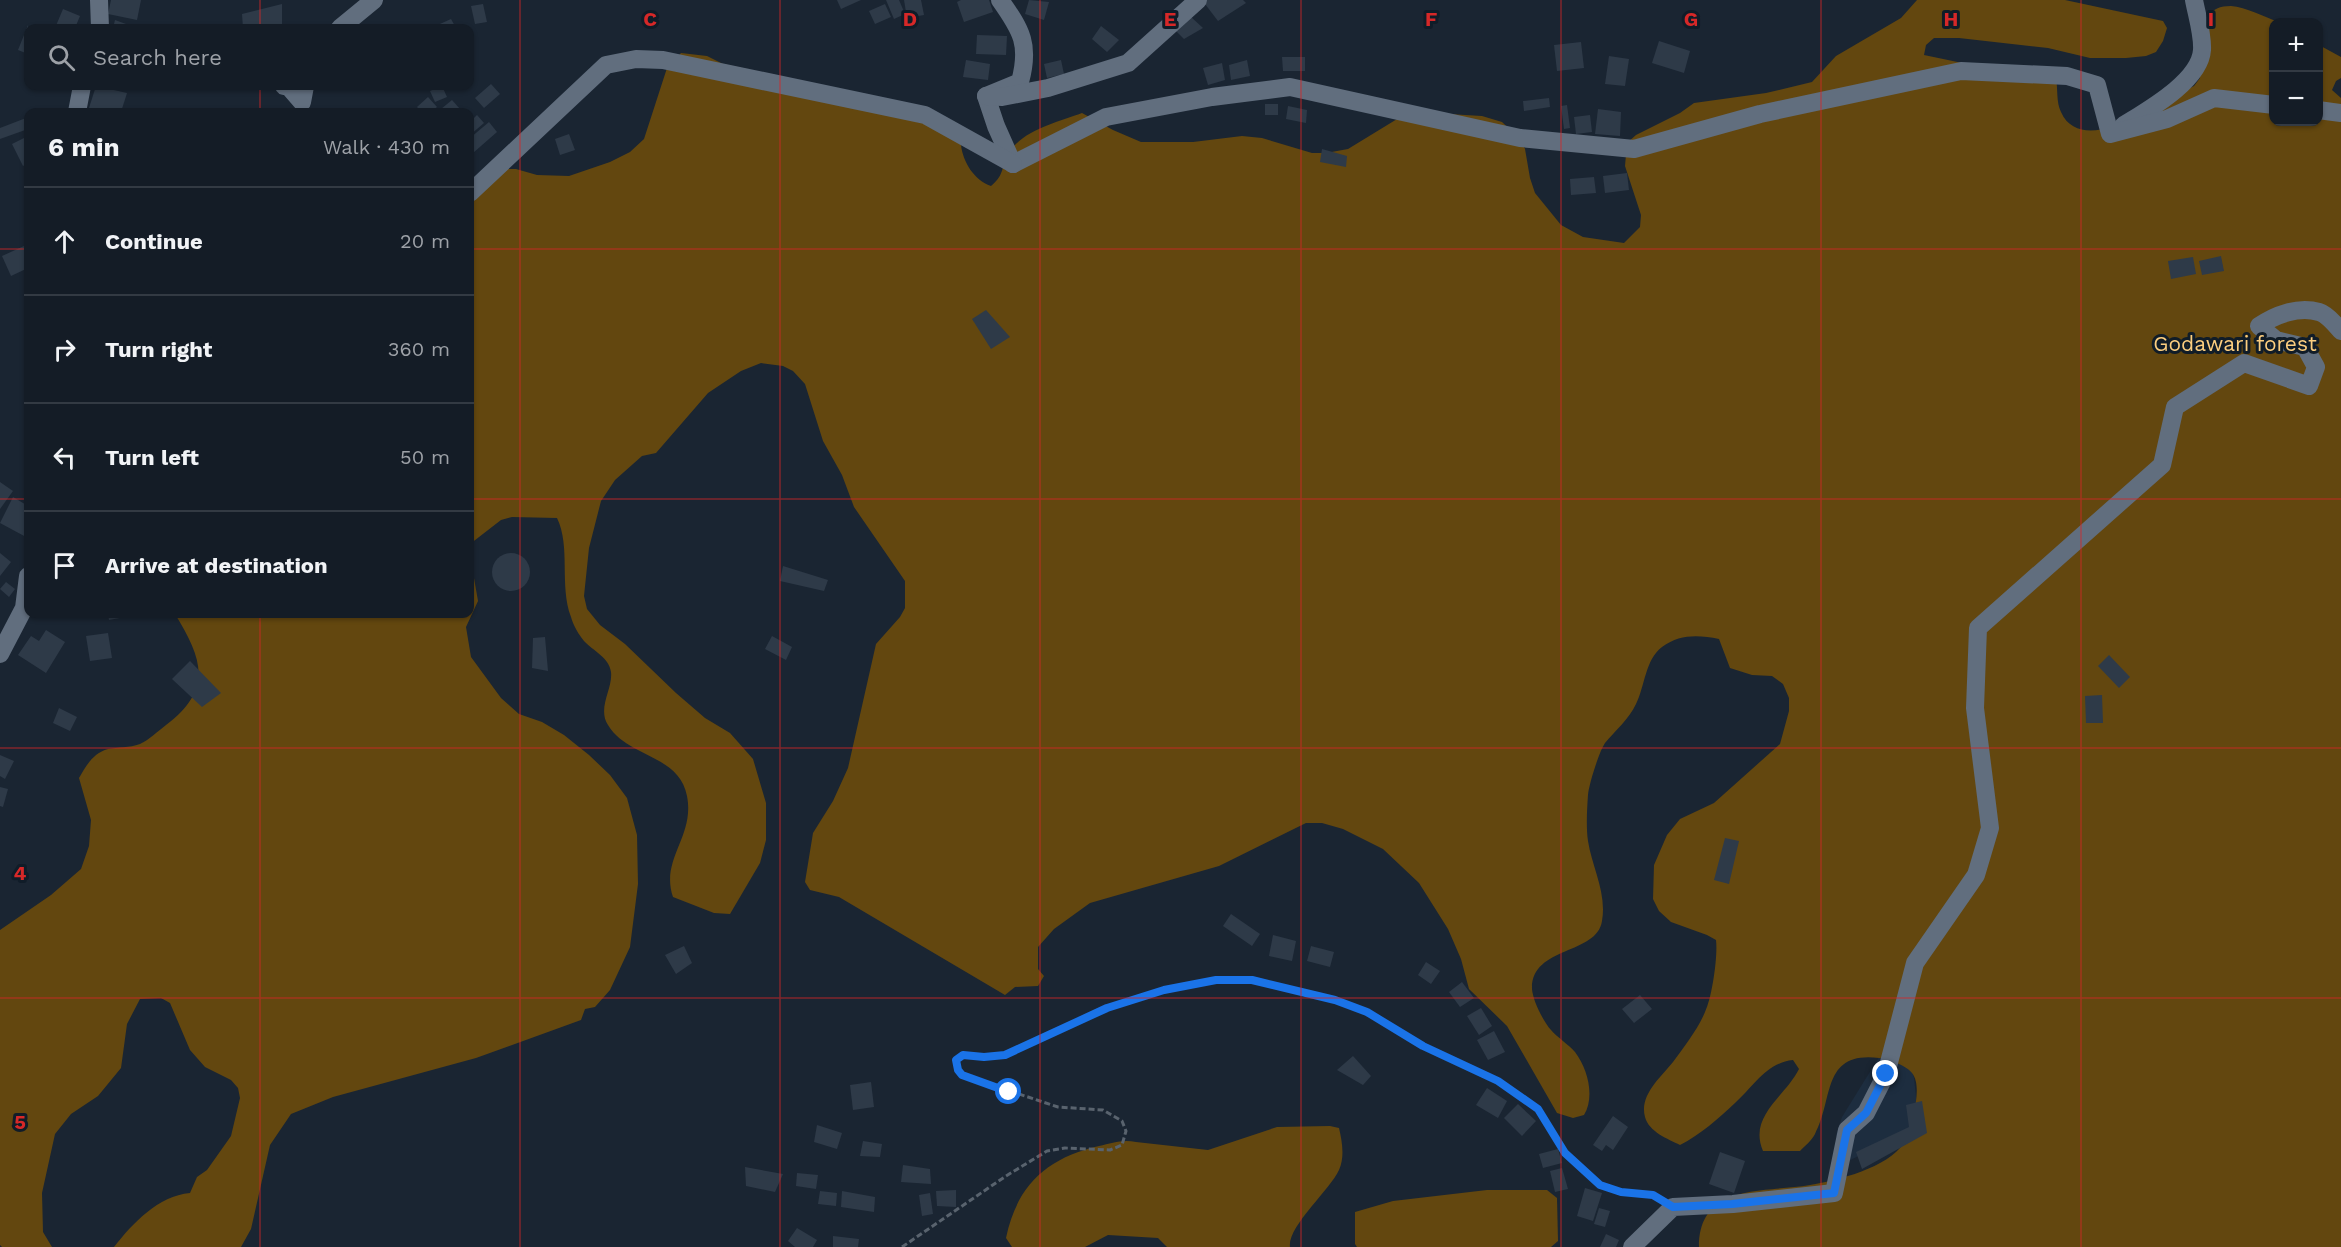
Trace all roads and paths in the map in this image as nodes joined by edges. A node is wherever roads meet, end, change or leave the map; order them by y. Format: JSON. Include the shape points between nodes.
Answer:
{"nodes":[{"id":1,"x":99,"y":0,"type":"edge"},
{"id":2,"x":374,"y":0,"type":"edge"},
{"id":3,"x":1000,"y":0,"type":"edge"},
{"id":4,"x":1198,"y":0,"type":"edge"},
{"id":5,"x":2194,"y":0,"type":"edge"},
{"id":6,"x":100,"y":24,"type":"edge"},
{"id":7,"x":345,"y":24,"type":"edge"},
{"id":8,"x":81,"y":90,"type":"edge"},
{"id":9,"x":292,"y":90,"type":"edge"},
{"id":10,"x":304,"y":90,"type":"edge"},
{"id":11,"x":986,"y":96,"type":"junction"},
{"id":12,"x":2269,"y":104,"type":"edge"},
{"id":13,"x":78,"y":108,"type":"edge"},
{"id":14,"x":2323,"y":111,"type":"edge"},
{"id":15,"x":2341,"y":113,"type":"edge"},
{"id":16,"x":2110,"y":134,"type":"junction"},
{"id":17,"x":1013,"y":164,"type":"junction"},
{"id":18,"x":474,"y":189,"type":"edge"},
{"id":19,"x":2341,"y":331,"type":"edge"},
{"id":20,"x":24,"y":608,"type":"edge"},
{"id":21,"x":0,"y":654,"type":"edge"},
{"id":22,"x":1673,"y":1207,"type":"junction"},
{"id":23,"x":902,"y":1247,"type":"edge"},
{"id":24,"x":1632,"y":1247,"type":"edge"}],
"edges":[{"from":1,"to":6,"type":"street"},
{"from":2,"to":7,"type":"street"},
{"from":3,"to":11,"type":"street","via":[[1024,43],[1025,64],[1020,82]]},
{"from":4,"to":11,"type":"street","via":[[1128,63],[1048,88],[1002,97]]},
{"from":5,"to":16,"type":"street","via":[[2202,51],[2193,74],[2159,103]]},
{"from":8,"to":13,"type":"street"},
{"from":9,"to":10,"type":"street","via":[[302,102]]},
{"from":11,"to":17,"type":"street"},
{"from":12,"to":16,"type":"street","via":[[2214,98],[2167,119]]},
{"from":14,"to":15,"type":"street"},
{"from":16,"to":17,"type":"street","via":[[2097,86],[2067,76],[1961,71],[1760,114],[1634,149],[1520,138],[1290,87],[1106,117]]},
{"from":17,"to":18,"type":"street","via":[[925,116],[663,60],[636,59],[606,64]]},
{"from":19,"to":22,"type":"street","via":[[2320,312],[2276,315],[2259,326],[2276,340],[2305,347],[2316,367],[2309,386],[2244,363],[2175,407],[2162,465],[1977,628],[1975,708],[1990,828],[1976,875],[1915,963],[1886,1074],[1866,1113],[1847,1130],[1834,1193]]},
{"from":20,"to":21,"type":"street"},
{"from":22,"to":23,"type":"path","via":[[1653,1195],[1600,1185],[1565,1153],[1538,1109],[1498,1081],[1423,1046],[1367,1012],[1252,980],[1216,980],[1164,990],[1107,1008],[1005,1055],[963,1055],[956,1060],[962,1075],[1058,1107],[1103,1110],[1122,1120],[1126,1131],[1122,1145],[1110,1150],[1047,1151]]},
{"from":22,"to":24,"type":"street"}]}
